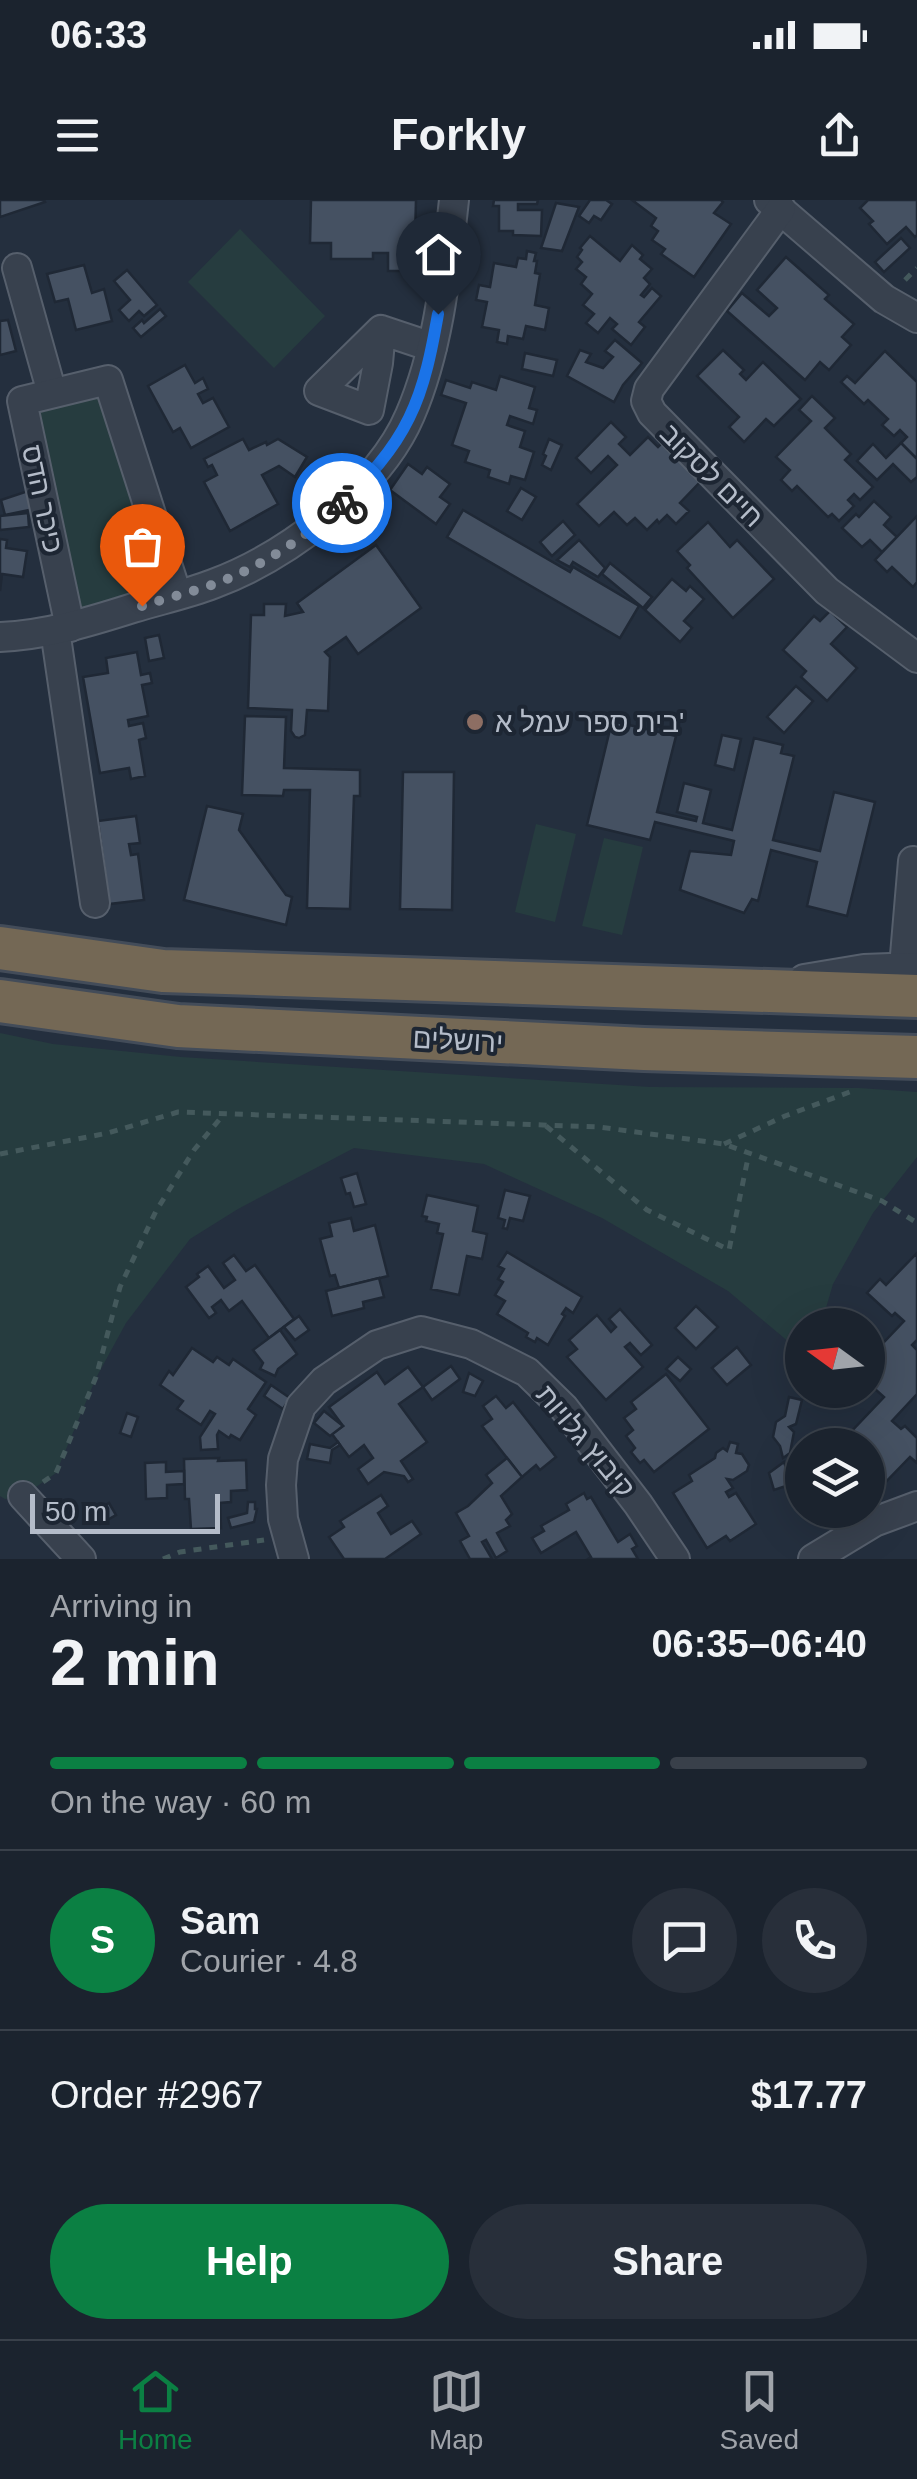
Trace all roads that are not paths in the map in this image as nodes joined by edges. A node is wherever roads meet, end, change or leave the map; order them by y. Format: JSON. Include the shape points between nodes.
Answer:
{"nodes":[{"id":1,"x":454,"y":200,"type":"edge"},
{"id":2,"x":775,"y":204,"type":"edge"},
{"id":3,"x":17,"y":268,"type":"dead end"},
{"id":4,"x":917,"y":318,"type":"edge"},
{"id":5,"x":381,"y":330,"type":"dead end"},
{"id":6,"x":432,"y":347,"type":"junction"},
{"id":7,"x":52,"y":393,"type":"junction"},
{"id":8,"x":177,"y":595,"type":"junction"},
{"id":9,"x":62,"y":629,"type":"junction"},
{"id":10,"x":0,"y":637,"type":"edge"},
{"id":11,"x":917,"y":658,"type":"edge"},
{"id":12,"x":912,"y":861,"type":"dead end"},
{"id":13,"x":95,"y":903,"type":"dead end"},
{"id":14,"x":0,"y":948,"type":"edge"},
{"id":15,"x":913,"y":977,"type":"edge"},
{"id":16,"x":0,"y":1002,"type":"edge"},
{"id":17,"x":917,"y":1057,"type":"edge"},
{"id":18,"x":23,"y":1496,"type":"road end"},
{"id":19,"x":917,"y":1506,"type":"edge"},
{"id":20,"x":290,"y":1548,"type":"edge"},
{"id":21,"x":81,"y":1559,"type":"edge"},
{"id":22,"x":675,"y":1559,"type":"edge"},
{"id":23,"x":813,"y":1559,"type":"edge"}],
"edges":[{"from":1,"to":6,"type":"street"},
{"from":2,"to":4,"type":"street","via":[[884,299]]},
{"from":2,"to":11,"type":"street","name":"חיים לסקוב","via":[[646,401],[827,590]]},
{"from":3,"to":7,"type":"street"},
{"from":5,"to":6,"type":"street"},
{"from":6,"to":8,"type":"street","via":[[410,417],[386,456],[344,501],[262,561]]},
{"from":7,"to":8,"type":"street","via":[[108,380]]},
{"from":7,"to":9,"type":"street","name":"כיכר הדס","via":[[22,402]]},
{"from":8,"to":9,"type":"street"},
{"from":9,"to":10,"type":"street"},
{"from":9,"to":13,"type":"street"},
{"from":12,"to":15,"type":"street"},
{"from":14,"to":15,"type":"highway","name":"ירושלים","via":[[163,972],[754,991]]},
{"from":16,"to":17,"type":"highway","name":"ירושלים","via":[[178,1026]]},
{"from":18,"to":21,"type":"street"},
{"from":19,"to":23,"type":"street","via":[[874,1522]]},
{"from":20,"to":22,"type":"street","name":"קיבוץ גלויות","via":[[283,1459],[301,1406],[324,1381],[377,1346],[421,1331],[471,1344],[528,1372],[564,1408]]}]}
